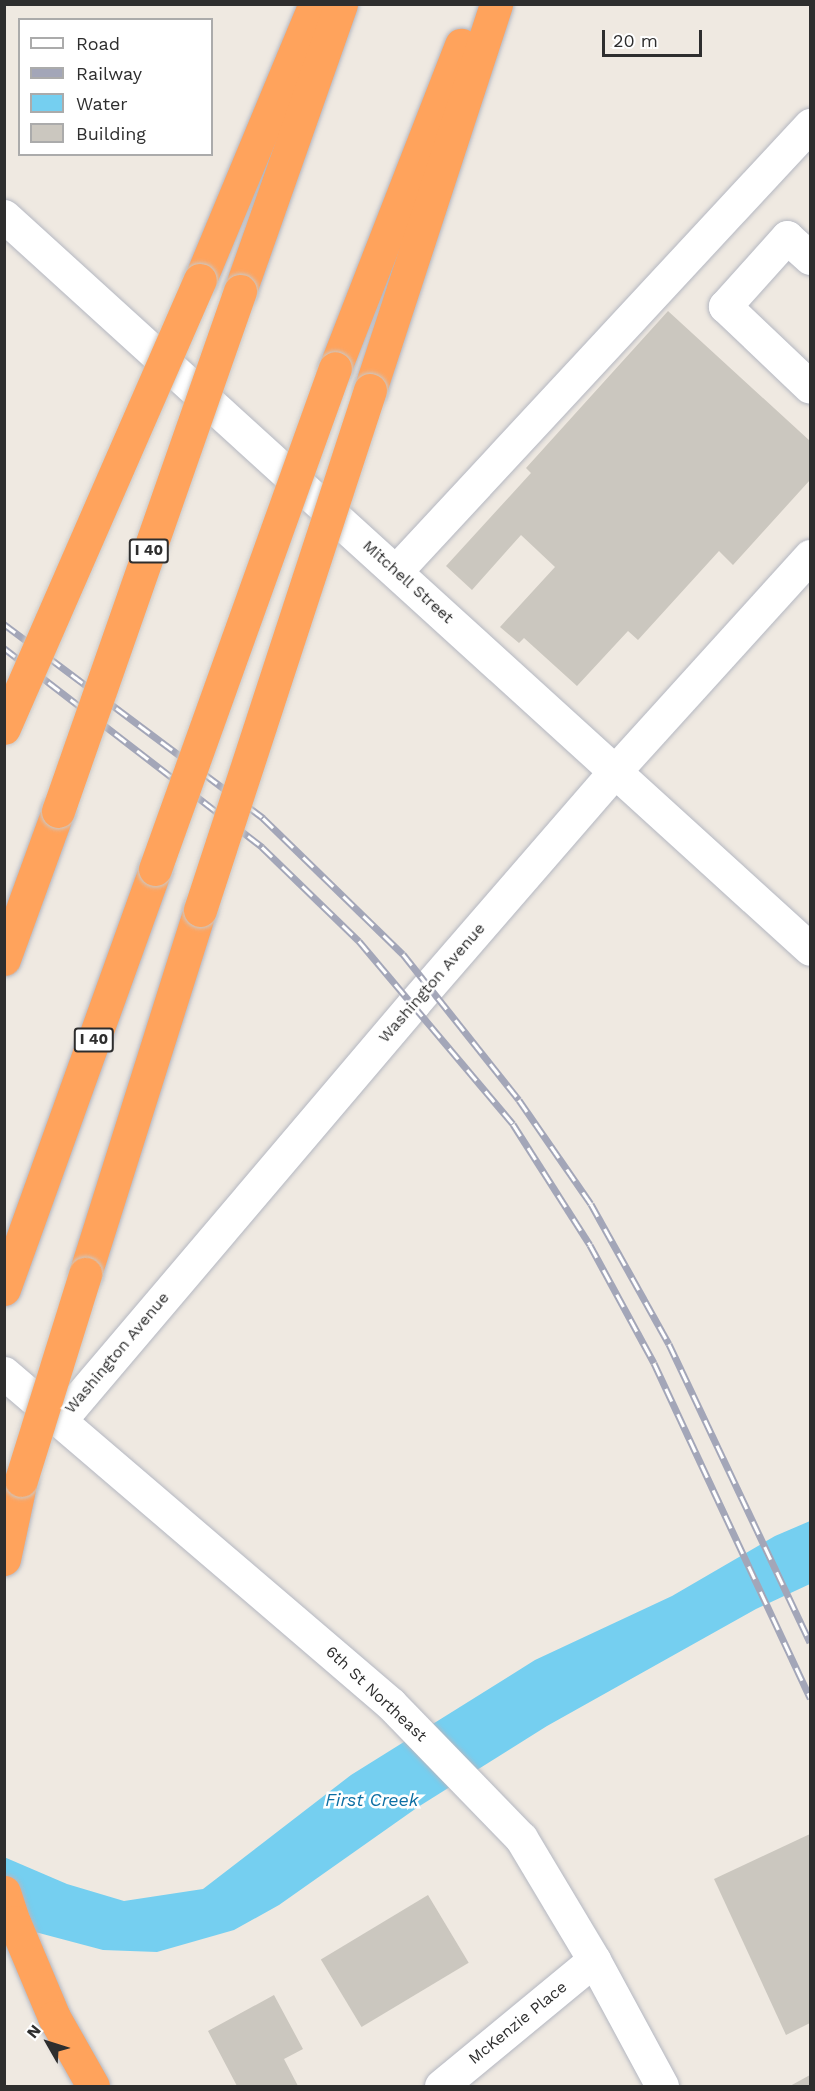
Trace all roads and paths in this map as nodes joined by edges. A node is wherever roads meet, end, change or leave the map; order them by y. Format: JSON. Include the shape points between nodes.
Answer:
{"nodes":[{"id":1,"x":315,"y":4,"type":"edge"},
{"id":2,"x":341,"y":4,"type":"edge"},
{"id":3,"x":477,"y":4,"type":"edge"},
{"id":4,"x":496,"y":4,"type":"edge"},
{"id":5,"x":810,"y":125,"type":"edge"},
{"id":6,"x":4,"y":216,"type":"edge"},
{"id":7,"x":810,"y":258,"type":"edge"},
{"id":8,"x":810,"y":387,"type":"edge"},
{"id":9,"x":810,"y":556,"type":"edge"},
{"id":10,"x":396,"y":571,"type":"junction"},
{"id":11,"x":4,"y":728,"type":"edge"},
{"id":12,"x":616,"y":770,"type":"junction"},
{"id":13,"x":810,"y":949,"type":"edge"},
{"id":14,"x":4,"y":959,"type":"edge"},
{"id":15,"x":4,"y":1289,"type":"edge"},
{"id":16,"x":4,"y":1372,"type":"edge"},
{"id":17,"x":61,"y":1419,"type":"junction"},
{"id":18,"x":4,"y":1560,"type":"edge"},
{"id":19,"x":4,"y":1892,"type":"edge"},
{"id":20,"x":594,"y":1960,"type":"junction"},
{"id":21,"x":93,"y":2086,"type":"edge"},
{"id":22,"x":441,"y":2086,"type":"edge"},
{"id":23,"x":662,"y":2086,"type":"edge"}],
"edges":[{"from":1,"to":11,"type":"highway","bridge":true,"via":[[200,280]]},
{"from":2,"to":14,"type":"highway","number":"I 40","bridge":true},
{"from":3,"to":15,"type":"highway","number":"I 40","bridge":true,"via":[[335,368]]},
{"from":4,"to":18,"type":"highway","bridge":true,"via":[[200,910],[21,1480]]},
{"from":5,"to":10,"type":"street"},
{"from":6,"to":10,"type":"street","name":"Mitchell Street"},
{"from":7,"to":8,"type":"street","via":[[787,237],[725,306]]},
{"from":9,"to":12,"type":"street","name":"Washington Avenue"},
{"from":10,"to":12,"type":"street","name":"Mitchell Street"},
{"from":12,"to":13,"type":"street","name":"Mitchell Street"},
{"from":12,"to":17,"type":"street","name":"Washington Avenue"},
{"from":16,"to":17,"type":"street","name":"6th St Northeast"},
{"from":17,"to":20,"type":"street","name":"6th St Northeast","via":[[392,1704],[521,1838]]},
{"from":19,"to":21,"type":"highway","via":[[54,2017]]},
{"from":20,"to":22,"type":"street","name":"McKenzie Place"},
{"from":20,"to":23,"type":"street","name":"6th St Northeast"}]}
